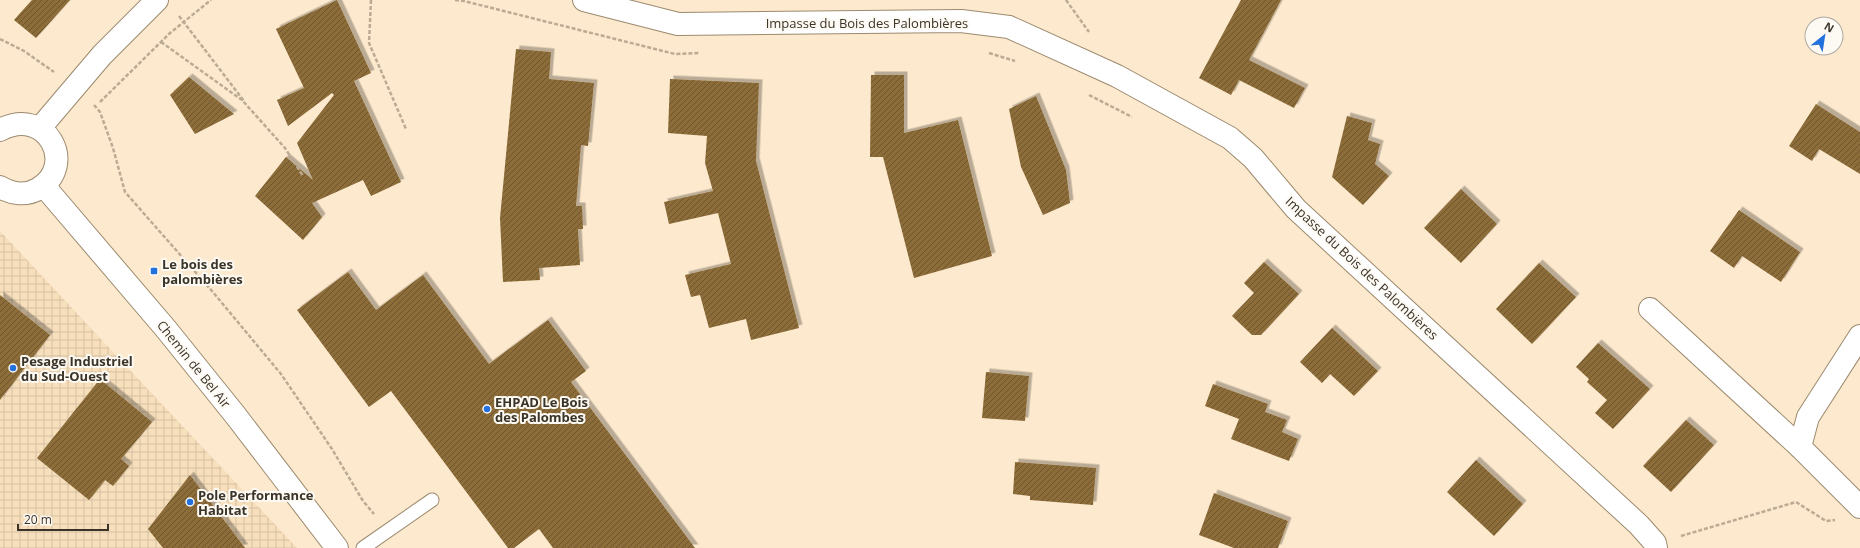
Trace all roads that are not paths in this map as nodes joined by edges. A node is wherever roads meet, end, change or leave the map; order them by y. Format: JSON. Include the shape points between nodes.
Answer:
{"nodes":[{"id":1,"x":157,"y":0,"type":"edge"},
{"id":2,"x":584,"y":0,"type":"edge"},
{"id":3,"x":40,"y":128,"type":"junction"},
{"id":4,"x":0,"y":130,"type":"edge"},
{"id":5,"x":44,"y":186,"type":"junction"},
{"id":6,"x":0,"y":188,"type":"edge"},
{"id":7,"x":1650,"y":309,"type":"dead end"},
{"id":8,"x":1860,"y":336,"type":"edge"},
{"id":9,"x":1800,"y":447,"type":"junction"},
{"id":10,"x":432,"y":500,"type":"dead end"},
{"id":11,"x":1860,"y":507,"type":"edge"},
{"id":12,"x":1655,"y":546,"type":"edge"},
{"id":13,"x":337,"y":548,"type":"edge"},
{"id":14,"x":363,"y":548,"type":"edge"}],
"edges":[{"from":1,"to":3,"type":"street","via":[[102,55]]},
{"from":2,"to":12,"type":"street","name":"Impasse du Bois des Palombières","via":[[678,24],[961,21],[1009,28],[1117,76],[1230,138],[1253,158],[1296,209],[1639,525]]},
{"from":3,"to":4,"type":"street","via":[[19,123]]},
{"from":3,"to":5,"type":"street","via":[[48,136],[57,156],[56,167]]},
{"from":5,"to":6,"type":"street","via":[[34,192],[22,194]]},
{"from":5,"to":13,"type":"street","name":"Chemin de Bel Air","via":[[166,329]]},
{"from":7,"to":9,"type":"street"},
{"from":8,"to":9,"type":"street","via":[[1808,417]]},
{"from":9,"to":11,"type":"street"},
{"from":10,"to":14,"type":"lane"}]}
